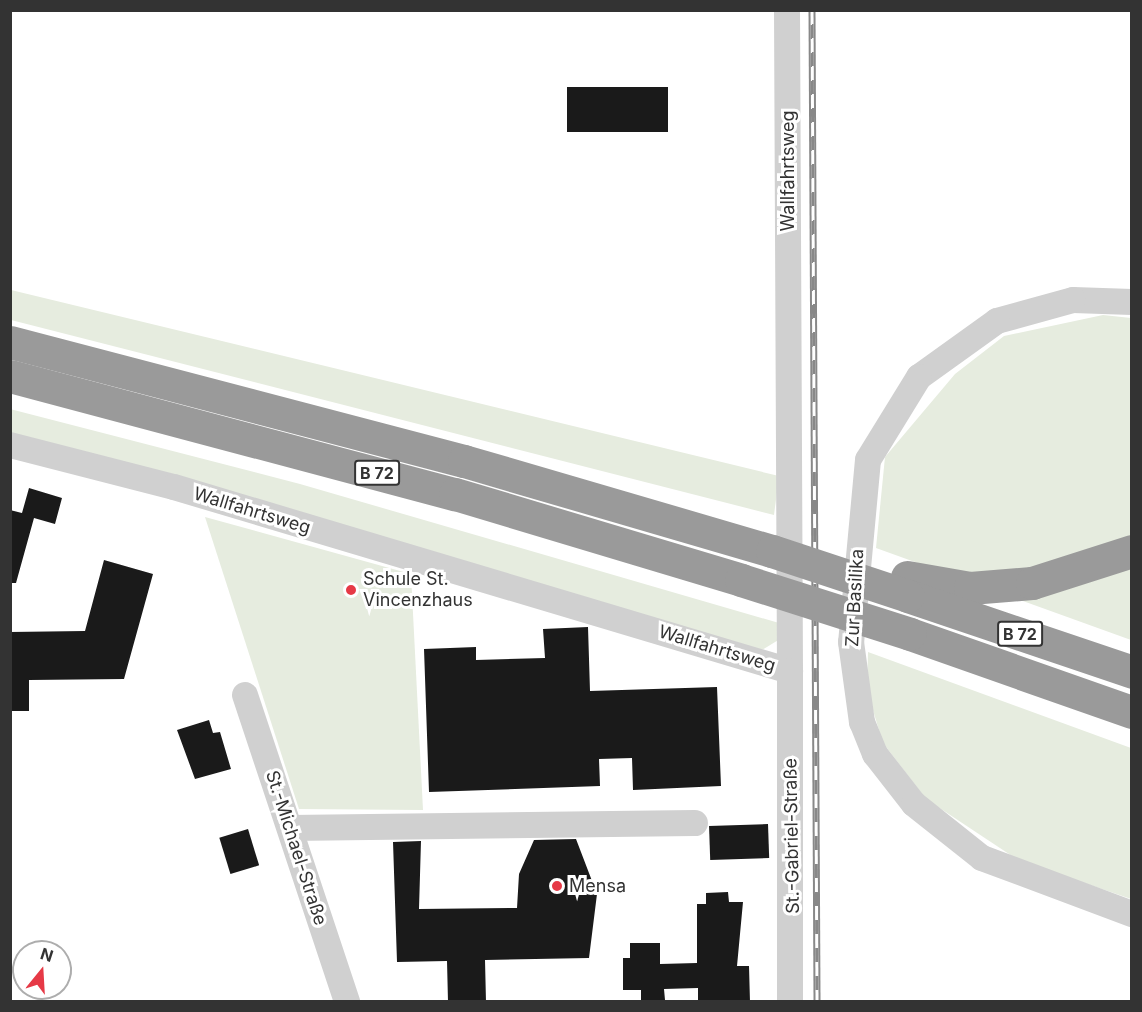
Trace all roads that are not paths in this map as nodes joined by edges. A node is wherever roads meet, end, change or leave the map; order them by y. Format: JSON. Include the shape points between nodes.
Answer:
{"nodes":[{"id":1,"x":787,"y":10,"type":"edge"},
{"id":2,"x":1131,"y":302,"type":"edge"},
{"id":3,"x":10,"y":342,"type":"edge"},
{"id":4,"x":10,"y":376,"type":"edge"},
{"id":5,"x":10,"y":445,"type":"edge"},
{"id":6,"x":1131,"y":551,"type":"edge"},
{"id":7,"x":908,"y":586,"type":"junction"},
{"id":8,"x":790,"y":671,"type":"junction"},
{"id":9,"x":1131,"y":672,"type":"edge"},
{"id":10,"x":244,"y":695,"type":"dead end"},
{"id":11,"x":1131,"y":712,"type":"edge"},
{"id":12,"x":694,"y":824,"type":"dead end"},
{"id":13,"x":290,"y":828,"type":"junction"},
{"id":14,"x":1131,"y":914,"type":"edge"},
{"id":15,"x":347,"y":1002,"type":"edge"},
{"id":16,"x":790,"y":1002,"type":"edge"}],
"edges":[{"from":1,"to":8,"type":"street","name":"Wallfahrtsweg"},
{"from":2,"to":14,"type":"street","name":"Zur Basilika","via":[[1072,300],[997,321],[919,377],[868,460],[851,642],[862,722],[875,754],[914,804],[982,858]]},
{"from":3,"to":7,"type":"highway","number":"B 72","bridge":true,"via":[[431,452]]},
{"from":4,"to":11,"type":"highway","number":"B 72","bridge":true,"via":[[443,491],[741,580],[910,634]]},
{"from":5,"to":8,"type":"street","name":"Wallfahrtsweg","via":[[185,491]]},
{"from":6,"to":7,"type":"highway","number":"B 72","via":[[1032,583],[970,588]]},
{"from":7,"to":9,"type":"highway","number":"B 72"},
{"from":8,"to":16,"type":"street","name":"St.-Gabriel-Straße"},
{"from":10,"to":13,"type":"street","name":"St.-Michael-Straße"},
{"from":12,"to":13,"type":"street"},
{"from":13,"to":15,"type":"street","name":"St.-Michael-Straße"}]}
